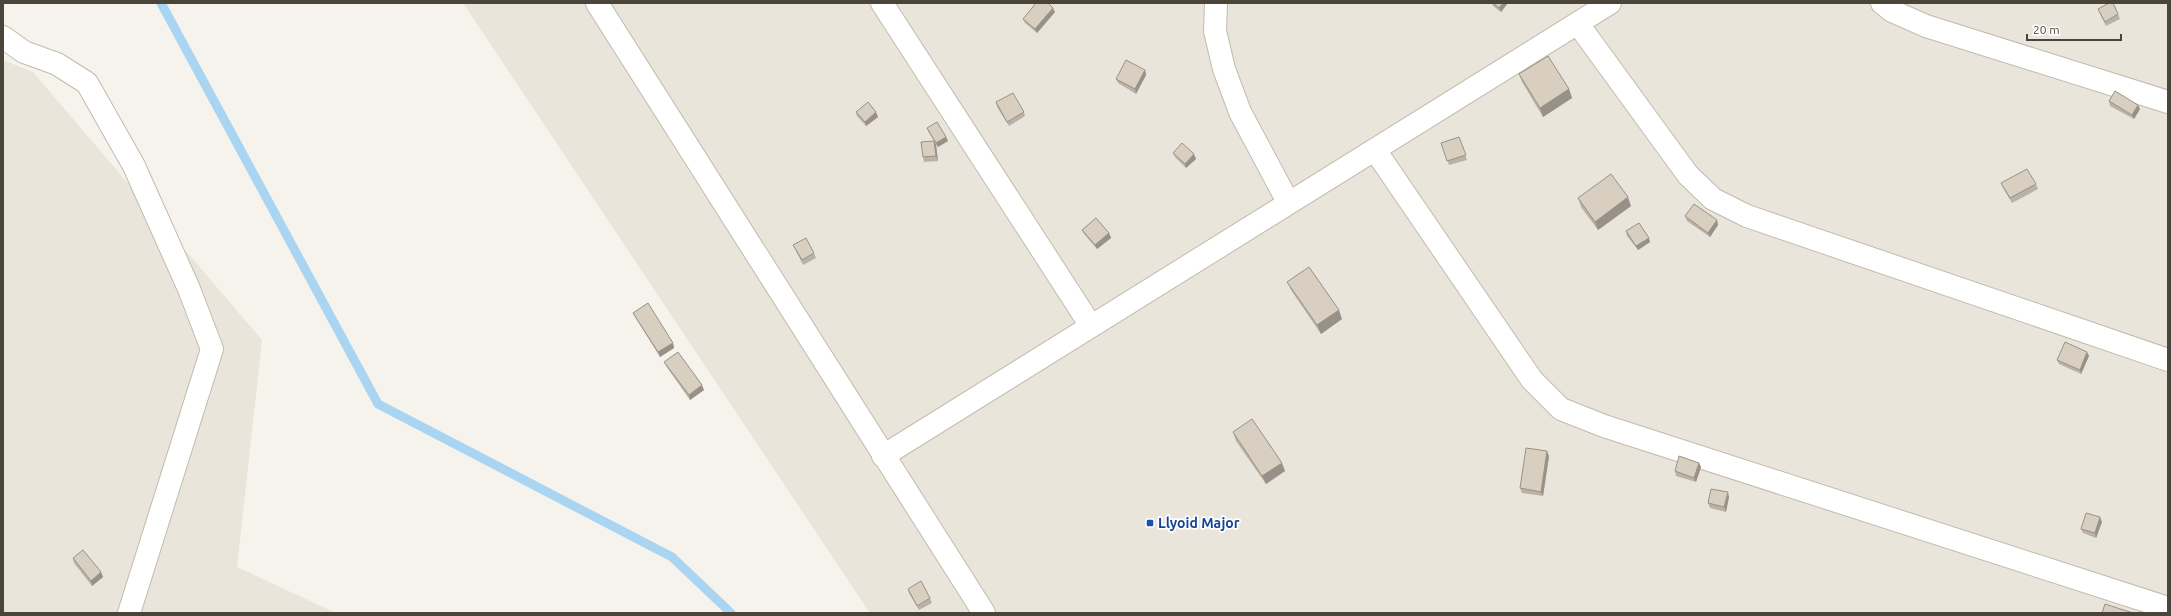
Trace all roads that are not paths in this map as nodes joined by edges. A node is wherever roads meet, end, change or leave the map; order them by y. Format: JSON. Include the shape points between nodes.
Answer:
{"nodes":[{"id":1,"x":597,"y":3,"type":"edge"},
{"id":2,"x":882,"y":3,"type":"edge"},
{"id":3,"x":1216,"y":3,"type":"edge"},
{"id":4,"x":1610,"y":3,"type":"edge"},
{"id":5,"x":1882,"y":3,"type":"edge"},
{"id":6,"x":1578,"y":24,"type":"junction"},
{"id":7,"x":3,"y":37,"type":"edge"},
{"id":8,"x":2168,"y":102,"type":"edge"},
{"id":9,"x":1375,"y":150,"type":"junction"},
{"id":10,"x":1288,"y":202,"type":"junction"},
{"id":11,"x":1091,"y":326,"type":"junction"},
{"id":12,"x":2168,"y":360,"type":"edge"},
{"id":13,"x":883,"y":456,"type":"junction"},
{"id":14,"x":2168,"y":608,"type":"edge"},
{"id":15,"x":129,"y":613,"type":"edge"},
{"id":16,"x":984,"y":613,"type":"edge"}],
"edges":[{"from":1,"to":13,"type":"street"},
{"from":2,"to":11,"type":"street"},
{"from":3,"to":10,"type":"street","via":[[1215,31],[1224,68],[1240,112]]},
{"from":4,"to":6,"type":"street"},
{"from":5,"to":8,"type":"street","via":[[1892,11],[1926,26]]},
{"from":6,"to":9,"type":"street"},
{"from":6,"to":12,"type":"street","via":[[1688,175],[1713,199],[1748,216]]},
{"from":7,"to":15,"type":"street","via":[[24,52],[57,64],[87,83],[134,166],[189,289],[212,349]]},
{"from":9,"to":10,"type":"street"},
{"from":9,"to":14,"type":"street","via":[[1532,380],[1561,409],[1612,428]]},
{"from":10,"to":11,"type":"street"},
{"from":11,"to":13,"type":"street"},
{"from":13,"to":16,"type":"street"}]}
